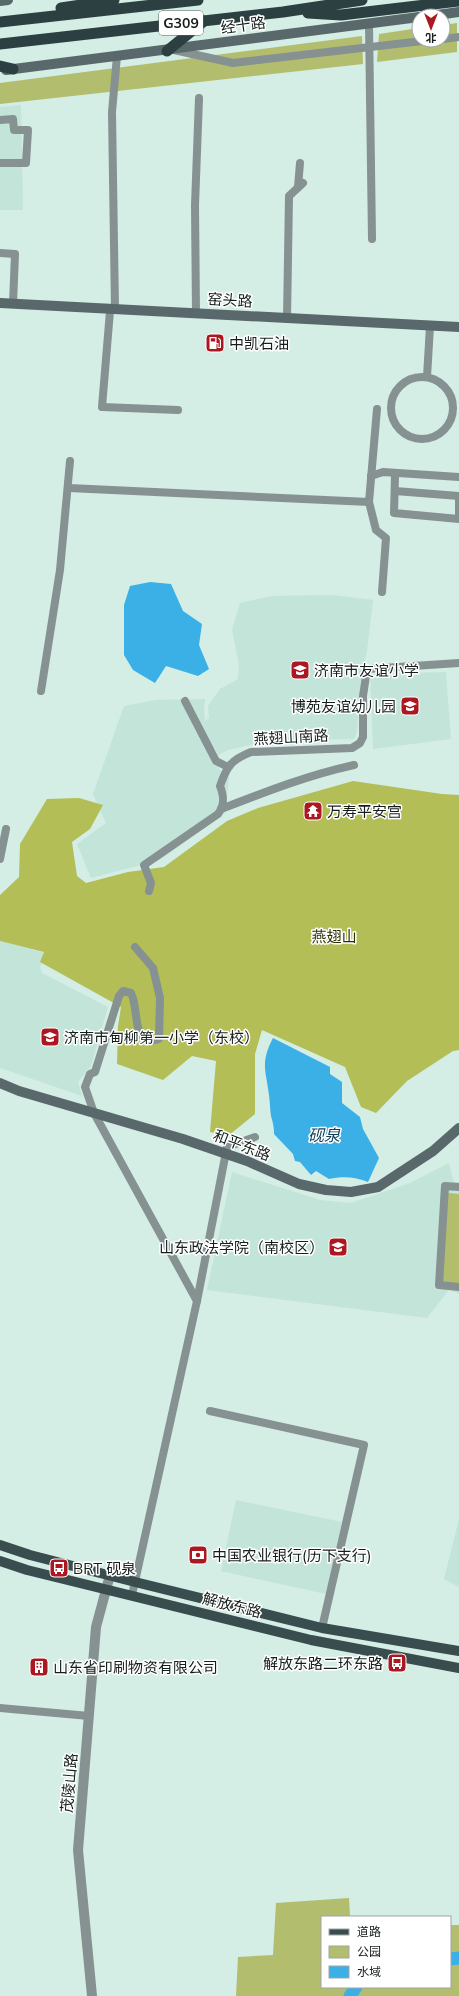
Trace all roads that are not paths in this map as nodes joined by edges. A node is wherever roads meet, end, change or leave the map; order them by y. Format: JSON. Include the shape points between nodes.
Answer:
{"nodes":[{"id":1,"x":8,"y":0,"type":"edge"},
{"id":2,"x":114,"y":0,"type":"edge"},
{"id":3,"x":198,"y":0,"type":"edge"},
{"id":4,"x":362,"y":0,"type":"edge"},
{"id":5,"x":0,"y":1,"type":"edge"},
{"id":6,"x":459,"y":1,"type":"edge"},
{"id":7,"x":283,"y":12,"type":"junction"},
{"id":8,"x":411,"y":18,"type":"edge"},
{"id":9,"x":204,"y":21,"type":"junction"},
{"id":10,"x":0,"y":22,"type":"edge"},
{"id":11,"x":369,"y":24,"type":"junction"},
{"id":12,"x":411,"y":43,"type":"edge"},
{"id":13,"x":0,"y":44,"type":"edge"},
{"id":14,"x":370,"y":48,"type":"junction"},
{"id":15,"x":170,"y":50,"type":"junction"},
{"id":16,"x":117,"y":56,"type":"junction"},
{"id":17,"x":0,"y":66,"type":"edge"},
{"id":18,"x":13,"y":69,"type":"junction"},
{"id":19,"x":0,"y":70,"type":"edge"},
{"id":20,"x":199,"y":98,"type":"dead end"},
{"id":21,"x":0,"y":120,"type":"edge"},
{"id":22,"x":0,"y":163,"type":"edge"},
{"id":23,"x":300,"y":164,"type":"dead end"},
{"id":24,"x":372,"y":239,"type":"dead end"},
{"id":25,"x":0,"y":254,"type":"edge"},
{"id":26,"x":0,"y":303,"type":"edge"},
{"id":27,"x":13,"y":304,"type":"junction"},
{"id":28,"x":112,"y":310,"type":"junction"},
{"id":29,"x":196,"y":314,"type":"junction"},
{"id":30,"x":287,"y":319,"type":"junction"},
{"id":31,"x":430,"y":326,"type":"junction"},
{"id":32,"x":459,"y":327,"type":"edge"},
{"id":33,"x":427,"y":377,"type":"junction"},
{"id":34,"x":377,"y":409,"type":"dead end"},
{"id":35,"x":178,"y":410,"type":"dead end"},
{"id":36,"x":70,"y":461,"type":"dead end"},
{"id":37,"x":371,"y":476,"type":"junction"},
{"id":38,"x":395,"y":476,"type":"dead end"},
{"id":39,"x":459,"y":477,"type":"edge"},
{"id":40,"x":69,"y":488,"type":"junction"},
{"id":41,"x":394,"y":491,"type":"junction"},
{"id":42,"x":459,"y":496,"type":"edge"},
{"id":43,"x":459,"y":500,"type":"edge"},
{"id":44,"x":369,"y":502,"type":"junction"},
{"id":45,"x":382,"y":592,"type":"dead end"},
{"id":46,"x":459,"y":663,"type":"edge"},
{"id":47,"x":41,"y":691,"type":"dead end"},
{"id":48,"x":185,"y":701,"type":"dead end"},
{"id":49,"x":354,"y":765,"type":"dead end"},
{"id":50,"x":228,"y":767,"type":"junction"},
{"id":51,"x":221,"y":809,"type":"junction"},
{"id":52,"x":6,"y":828,"type":"dead end"},
{"id":53,"x":0,"y":859,"type":"edge"},
{"id":54,"x":149,"y":891,"type":"dead end"},
{"id":55,"x":135,"y":946,"type":"dead end"},
{"id":56,"x":0,"y":1083,"type":"edge"},
{"id":57,"x":94,"y":1113,"type":"junction"},
{"id":58,"x":459,"y":1128,"type":"edge"},
{"id":59,"x":255,"y":1137,"type":"dead end"},
{"id":60,"x":226,"y":1155,"type":"junction"},
{"id":61,"x":459,"y":1187,"type":"edge"},
{"id":62,"x":459,"y":1287,"type":"edge"},
{"id":63,"x":197,"y":1301,"type":"junction"},
{"id":64,"x":210,"y":1411,"type":"dead end"},
{"id":65,"x":0,"y":1545,"type":"edge"},
{"id":66,"x":0,"y":1561,"type":"edge"},
{"id":67,"x":110,"y":1575,"type":"junction"},
{"id":68,"x":135,"y":1582,"type":"junction"},
{"id":69,"x":106,"y":1589,"type":"junction"},
{"id":70,"x":132,"y":1595,"type":"junction"},
{"id":71,"x":322,"y":1628,"type":"junction"},
{"id":72,"x":459,"y":1651,"type":"edge"},
{"id":73,"x":459,"y":1668,"type":"edge"},
{"id":74,"x":0,"y":1708,"type":"edge"},
{"id":75,"x":89,"y":1716,"type":"junction"},
{"id":76,"x":92,"y":1996,"type":"edge"}],
"edges":[{"from":1,"to":5,"type":"main road"},
{"from":2,"to":10,"type":"highway"},
{"from":3,"to":10,"type":"highway","number":"G309"},
{"from":4,"to":7,"type":"highway","name":"经十路","number":"G309"},
{"from":6,"to":7,"type":"highway","via":[[341,15]]},
{"from":7,"to":9,"type":"highway","name":"经十路","number":"G309"},
{"from":8,"to":11,"type":"main road","name":"经十路"},
{"from":9,"to":13,"type":"highway","name":"经十路","number":"G309"},
{"from":9,"to":15,"type":"highway"},
{"from":11,"to":14,"type":"street"},
{"from":11,"to":15,"type":"main road","name":"经十路"},
{"from":12,"to":14,"type":"street"},
{"from":14,"to":15,"type":"street","via":[[233,63]]},
{"from":14,"to":24,"type":"street"},
{"from":15,"to":16,"type":"main road","name":"经十路"},
{"from":16,"to":18,"type":"main road","name":"经十路"},
{"from":16,"to":28,"type":"street","via":[[112,112]]},
{"from":17,"to":18,"type":"highway"},
{"from":18,"to":19,"type":"main road","name":"经十路"},
{"from":20,"to":29,"type":"street","via":[[195,205]]},
{"from":21,"to":22,"type":"street","via":[[13,119],[14,130],[28,130],[26,163]]},
{"from":23,"to":30,"type":"street","via":[[300,185],[288,196]]},
{"from":25,"to":27,"type":"street","via":[[15,254]]},
{"from":26,"to":27,"type":"main road","name":"窑头路"},
{"from":27,"to":28,"type":"main road","name":"窑头路"},
{"from":28,"to":29,"type":"main road","name":"窑头路"},
{"from":28,"to":35,"type":"street","via":[[102,407]]},
{"from":29,"to":30,"type":"main road","name":"窑头路"},
{"from":30,"to":31,"type":"main road","name":"窑头路"},
{"from":31,"to":32,"type":"main road","name":"窑头路"},
{"from":31,"to":33,"type":"street"},
{"from":33,"to":33,"type":"street","via":[[407,380],[396,391],[391,405],[392,415],[399,428],[411,437],[421,439],[441,433],[453,416],[454,405],[451,395],[445,386]]},
{"from":34,"to":37,"type":"street"},
{"from":36,"to":40,"type":"street"},
{"from":37,"to":39,"type":"street","via":[[383,472]]},
{"from":37,"to":44,"type":"street"},
{"from":38,"to":41,"type":"street"},
{"from":40,"to":44,"type":"street"},
{"from":40,"to":47,"type":"street","via":[[60,570]]},
{"from":41,"to":42,"type":"street"},
{"from":41,"to":43,"type":"street","via":[[394,514],[459,519]]},
{"from":44,"to":45,"type":"street","via":[[376,530],[386,538]]},
{"from":46,"to":50,"type":"street","name":"燕翅山南路","via":[[366,669],[363,737],[360,744],[352,748],[251,752],[238,757]]},
{"from":48,"to":50,"type":"street","via":[[216,761]]},
{"from":49,"to":51,"type":"street","via":[[319,772]]},
{"from":50,"to":51,"type":"street","name":"燕翅山南路","via":[[220,786],[224,797]]},
{"from":51,"to":54,"type":"street","via":[[218,814],[144,865],[151,883]]},
{"from":52,"to":53,"type":"street"},
{"from":55,"to":57,"type":"street","via":[[152,968],[160,998],[160,1039],[143,1039],[139,1034],[135,1001],[131,993],[123,991],[119,996],[95,1072],[90,1074],[85,1087]]},
{"from":56,"to":57,"type":"main road","name":"和平东路"},
{"from":57,"to":60,"type":"main road","name":"和平东路","via":[[183,1139]]},
{"from":57,"to":63,"type":"street"},
{"from":58,"to":60,"type":"main road","name":"和平东路","via":[[433,1151],[378,1187],[351,1192],[299,1184],[248,1161]]},
{"from":59,"to":60,"type":"street","via":[[227,1146]]},
{"from":60,"to":63,"type":"street"},
{"from":61,"to":62,"type":"street","via":[[445,1186],[439,1285]]},
{"from":63,"to":68,"type":"street"},
{"from":64,"to":71,"type":"street","via":[[364,1445]]},
{"from":65,"to":67,"type":"main road","name":"解放东路"},
{"from":66,"to":69,"type":"main road","name":"解放东路"},
{"from":67,"to":68,"type":"main road","name":"解放东路"},
{"from":67,"to":69,"type":"street","name":"茂陵山路"},
{"from":68,"to":70,"type":"street"},
{"from":68,"to":71,"type":"main road","name":"解放东路"},
{"from":69,"to":70,"type":"main road","name":"解放东路"},
{"from":69,"to":75,"type":"street","name":"茂陵山路","via":[[96,1627]]},
{"from":70,"to":73,"type":"main road","name":"解放东路","via":[[311,1640]]},
{"from":71,"to":72,"type":"main road","name":"解放东路"},
{"from":74,"to":75,"type":"street"},
{"from":75,"to":76,"type":"street","name":"茂陵山路","via":[[78,1850]]}]}
